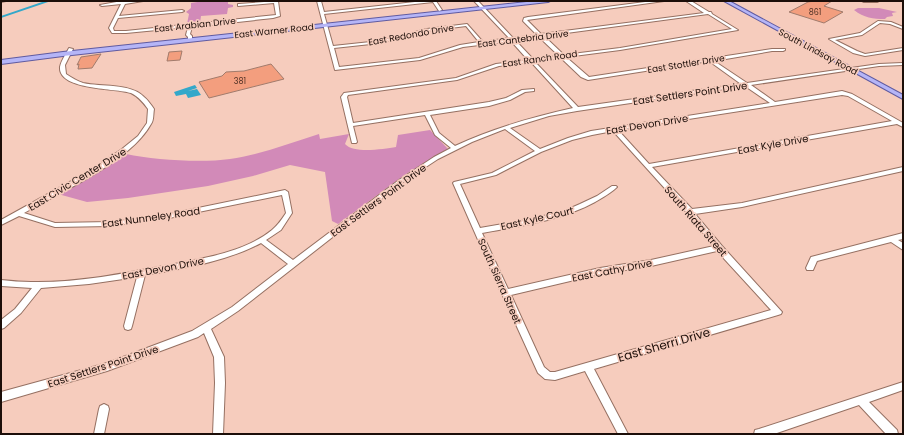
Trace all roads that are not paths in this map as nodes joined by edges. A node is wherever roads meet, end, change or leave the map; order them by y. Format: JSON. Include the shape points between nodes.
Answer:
{"nodes":[{"id":1,"x":1,"y":1,"type":"edge"},
{"id":2,"x":4,"y":1,"type":"edge"},
{"id":3,"x":141,"y":1,"type":"edge"},
{"id":4,"x":276,"y":1,"type":"edge"},
{"id":5,"x":320,"y":1,"type":"edge"},
{"id":6,"x":434,"y":1,"type":"edge"},
{"id":7,"x":476,"y":1,"type":"edge"},
{"id":8,"x":521,"y":1,"type":"edge"},
{"id":9,"x":548,"y":1,"type":"edge"},
{"id":10,"x":662,"y":1,"type":"edge"},
{"id":11,"x":688,"y":1,"type":"edge"},
{"id":12,"x":720,"y":1,"type":"edge"},
{"id":13,"x":726,"y":1,"type":"edge"},
{"id":14,"x":865,"y":1,"type":"edge"},
{"id":15,"x":877,"y":1,"type":"edge"},
{"id":16,"x":124,"y":2,"type":"edge"},
{"id":17,"x":102,"y":5,"type":"dead end"},
{"id":18,"x":239,"y":5,"type":"dead end"},
{"id":19,"x":734,"y":6,"type":"junction"},
{"id":20,"x":481,"y":7,"type":"junction"},
{"id":21,"x":440,"y":10,"type":"junction"},
{"id":22,"x":182,"y":11,"type":"dead end"},
{"id":23,"x":323,"y":13,"type":"junction"},
{"id":24,"x":710,"y":13,"type":"junction"},
{"id":25,"x":116,"y":17,"type":"junction"},
{"id":26,"x":326,"y":24,"type":"junction"},
{"id":27,"x":190,"y":25,"type":"junction"},
{"id":28,"x":903,"y":28,"type":"edge"},
{"id":29,"x":193,"y":33,"type":"junction"},
{"id":30,"x":541,"y":36,"type":"junction"},
{"id":31,"x":512,"y":40,"type":"junction"},
{"id":32,"x":482,"y":44,"type":"junction"},
{"id":33,"x":332,"y":47,"type":"junction"},
{"id":34,"x":903,"y":49,"type":"edge"},
{"id":35,"x":783,"y":50,"type":"dead end"},
{"id":36,"x":70,"y":51,"type":"junction"},
{"id":37,"x":563,"y":56,"type":"junction"},
{"id":38,"x":1,"y":59,"type":"edge"},
{"id":39,"x":531,"y":60,"type":"junction"},
{"id":40,"x":710,"y":60,"type":"junction"},
{"id":41,"x":1,"y":62,"type":"edge"},
{"id":42,"x":903,"y":64,"type":"edge"},
{"id":43,"x":851,"y":69,"type":"junction"},
{"id":44,"x":747,"y":85,"type":"junction"},
{"id":45,"x":532,"y":90,"type":"dead end"},
{"id":46,"x":903,"y":97,"type":"edge"},
{"id":47,"x":775,"y":104,"type":"junction"},
{"id":48,"x":577,"y":109,"type":"junction"},
{"id":49,"x":426,"y":114,"type":"junction"},
{"id":50,"x":351,"y":124,"type":"junction"},
{"id":51,"x":900,"y":124,"type":"edge"},
{"id":52,"x":506,"y":126,"type":"junction"},
{"id":53,"x":614,"y":129,"type":"junction"},
{"id":54,"x":354,"y":142,"type":"dead end"},
{"id":55,"x":454,"y":148,"type":"junction"},
{"id":56,"x":539,"y":151,"type":"junction"},
{"id":57,"x":647,"y":166,"type":"junction"},
{"id":58,"x":903,"y":169,"type":"edge"},
{"id":59,"x":456,"y":183,"type":"joint"},
{"id":60,"x":614,"y":187,"type":"dead end"},
{"id":61,"x":285,"y":192,"type":"joint"},
{"id":62,"x":690,"y":212,"type":"junction"},
{"id":63,"x":18,"y":214,"type":"junction"},
{"id":64,"x":1,"y":223,"type":"edge"},
{"id":65,"x":478,"y":231,"type":"junction"},
{"id":66,"x":903,"y":236,"type":"edge"},
{"id":67,"x":892,"y":239,"type":"junction"},
{"id":68,"x":261,"y":240,"type":"junction"},
{"id":69,"x":903,"y":247,"type":"edge"},
{"id":70,"x":719,"y":248,"type":"junction"},
{"id":71,"x":293,"y":264,"type":"junction"},
{"id":72,"x":810,"y":268,"type":"dead end"},
{"id":73,"x":142,"y":273,"type":"junction"},
{"id":74,"x":1,"y":283,"type":"edge"},
{"id":75,"x":39,"y":285,"type":"junction"},
{"id":76,"x":505,"y":293,"type":"junction"},
{"id":77,"x":778,"y":312,"type":"joint"},
{"id":78,"x":1,"y":325,"type":"edge"},
{"id":79,"x":128,"y":326,"type":"dead end"},
{"id":80,"x":206,"y":328,"type":"junction"},
{"id":81,"x":588,"y":367,"type":"junction"},
{"id":82,"x":548,"y":376,"type":"joint"},
{"id":83,"x":903,"y":386,"type":"edge"},
{"id":84,"x":1,"y":397,"type":"edge"},
{"id":85,"x":861,"y":400,"type":"junction"},
{"id":86,"x":104,"y":409,"type":"dead end"},
{"id":87,"x":99,"y":434,"type":"edge"},
{"id":88,"x":218,"y":434,"type":"edge"},
{"id":89,"x":624,"y":434,"type":"edge"},
{"id":90,"x":759,"y":434,"type":"edge"},
{"id":91,"x":893,"y":434,"type":"edge"}],
"edges":[{"from":1,"to":2,"type":"street"},
{"from":3,"to":16,"type":"street"},
{"from":4,"to":18,"type":"street"},
{"from":4,"to":29,"type":"street","name":"East Arabian Drive","via":[[278,16]]},
{"from":5,"to":23,"type":"street"},
{"from":6,"to":21,"type":"street"},
{"from":6,"to":23,"type":"street"},
{"from":7,"to":20,"type":"street"},
{"from":8,"to":20,"type":"main road","name":"East Warner Road"},
{"from":9,"to":20,"type":"main road","name":"East Warner Road"},
{"from":10,"to":30,"type":"street","via":[[525,19]]},
{"from":11,"to":24,"type":"street"},
{"from":12,"to":19,"type":"main road","name":"South Lindsay Road"},
{"from":13,"to":19,"type":"main road","name":"South Lindsay Road"},
{"from":14,"to":15,"type":"street"},
{"from":16,"to":17,"type":"street"},
{"from":16,"to":25,"type":"street"},
{"from":19,"to":43,"type":"main road","name":"South Lindsay Road"},
{"from":20,"to":21,"type":"main road","name":"East Warner Road"},
{"from":20,"to":26,"type":"main road","name":"East Warner Road"},
{"from":20,"to":31,"type":"street"},
{"from":21,"to":26,"type":"main road","name":"East Warner Road"},
{"from":22,"to":25,"type":"street"},
{"from":23,"to":26,"type":"street"},
{"from":24,"to":30,"type":"street","name":"East Cantebria Drive"},
{"from":24,"to":37,"type":"street","name":"East Ranch Road","via":[[736,30]]},
{"from":25,"to":27,"type":"street","name":"East Arabian Drive","via":[[111,28],[113,32]]},
{"from":26,"to":29,"type":"main road","name":"East Warner Road"},
{"from":26,"to":33,"type":"street"},
{"from":27,"to":29,"type":"street","name":"East Arabian Drive"},
{"from":27,"to":29,"type":"street","via":[[188,35]]},
{"from":28,"to":34,"type":"street","via":[[883,22],[861,34],[831,39],[860,54]]},
{"from":29,"to":36,"type":"main road","name":"East Warner Road"},
{"from":30,"to":31,"type":"street","name":"East Cantebria Drive"},
{"from":30,"to":37,"type":"street"},
{"from":31,"to":32,"type":"street","name":"East Cantebria Drive"},
{"from":31,"to":39,"type":"street"},
{"from":32,"to":33,"type":"street","name":"East Redondo Drive","via":[[467,25],[427,30],[380,42]]},
{"from":32,"to":33,"type":"street","name":"East Cantebria Drive","via":[[462,46],[420,59],[338,69]]},
{"from":35,"to":40,"type":"street","name":"East Stottler Drive"},
{"from":36,"to":38,"type":"main road","name":"East Warner Road"},
{"from":36,"to":41,"type":"main road","name":"East Warner Road"},
{"from":36,"to":63,"type":"street","name":"East Civic Center Drive","via":[[62,69],[64,75],[79,83],[133,92],[148,104],[150,120],[142,134],[119,155]]},
{"from":37,"to":39,"type":"street","name":"East Ranch Road"},
{"from":37,"to":40,"type":"street","name":"East Stottler Drive","via":[[588,78]]},
{"from":39,"to":48,"type":"street"},
{"from":39,"to":50,"type":"street","name":"East Ranch Road","via":[[492,66],[458,79],[346,94],[344,96]]},
{"from":40,"to":44,"type":"street"},
{"from":42,"to":43,"type":"street","name":"East Settlers Point Drive"},
{"from":43,"to":44,"type":"street","name":"East Settlers Point Drive"},
{"from":43,"to":46,"type":"main road","name":"South Lindsay Road"},
{"from":44,"to":47,"type":"street"},
{"from":44,"to":48,"type":"street","name":"East Settlers Point Drive"},
{"from":45,"to":49,"type":"street","via":[[489,104]]},
{"from":47,"to":51,"type":"street","name":"East Devon Drive","via":[[846,94]]},
{"from":47,"to":53,"type":"street","name":"East Devon Drive"},
{"from":48,"to":52,"type":"street","name":"East Settlers Point Drive"},
{"from":49,"to":50,"type":"street"},
{"from":49,"to":55,"type":"street","via":[[437,134]]},
{"from":50,"to":54,"type":"street"},
{"from":51,"to":57,"type":"street","name":"East Kyle Drive"},
{"from":52,"to":55,"type":"street","name":"East Settlers Point Drive"},
{"from":52,"to":56,"type":"street"},
{"from":53,"to":56,"type":"street","name":"East Devon Drive","via":[[577,137]]},
{"from":53,"to":57,"type":"street","name":"South Riata Street"},
{"from":55,"to":71,"type":"street","name":"East Settlers Point Drive","via":[[401,181]]},
{"from":56,"to":59,"type":"street","name":"East Devon Drive","via":[[494,174]]},
{"from":57,"to":62,"type":"street","name":"South Riata Street"},
{"from":58,"to":62,"type":"street","via":[[742,205]]},
{"from":59,"to":65,"type":"street","name":"South Sierra Street"},
{"from":60,"to":65,"type":"street","name":"East Kyle Court","via":[[574,210]]},
{"from":61,"to":63,"type":"street","name":"East Nunneley Road","via":[[169,216],[110,224],[55,225]]},
{"from":61,"to":68,"type":"street","name":"East Devon Drive","via":[[289,213],[275,231]]},
{"from":62,"to":70,"type":"street","name":"South Riata Street"},
{"from":63,"to":64,"type":"street","name":"East Civic Center Drive"},
{"from":65,"to":76,"type":"street","name":"South Sierra Street"},
{"from":66,"to":67,"type":"street"},
{"from":67,"to":69,"type":"street"},
{"from":67,"to":72,"type":"street","via":[[814,259]]},
{"from":68,"to":71,"type":"street"},
{"from":68,"to":73,"type":"street","name":"East Devon Drive","via":[[216,257]]},
{"from":70,"to":76,"type":"street","name":"East Cathy Drive"},
{"from":70,"to":77,"type":"street","name":"South Riata Street"},
{"from":71,"to":80,"type":"street","name":"East Settlers Point Drive"},
{"from":73,"to":75,"type":"street","name":"East Devon Drive","via":[[85,282]]},
{"from":73,"to":79,"type":"street"},
{"from":74,"to":75,"type":"street","name":"East Devon Drive"},
{"from":75,"to":78,"type":"street","via":[[18,311]]},
{"from":76,"to":82,"type":"street","name":"South Sierra Street","via":[[541,370]]},
{"from":77,"to":81,"type":"street","name":"East Sherri Drive"},
{"from":80,"to":84,"type":"street","name":"East Settlers Point Drive","via":[[182,340],[107,367]]},
{"from":80,"to":88,"type":"street","via":[[219,358]]},
{"from":81,"to":82,"type":"street","name":"East Sherri Drive"},
{"from":81,"to":89,"type":"street"},
{"from":83,"to":85,"type":"street"},
{"from":85,"to":90,"type":"street"},
{"from":85,"to":91,"type":"street"},
{"from":86,"to":87,"type":"street"}]}
